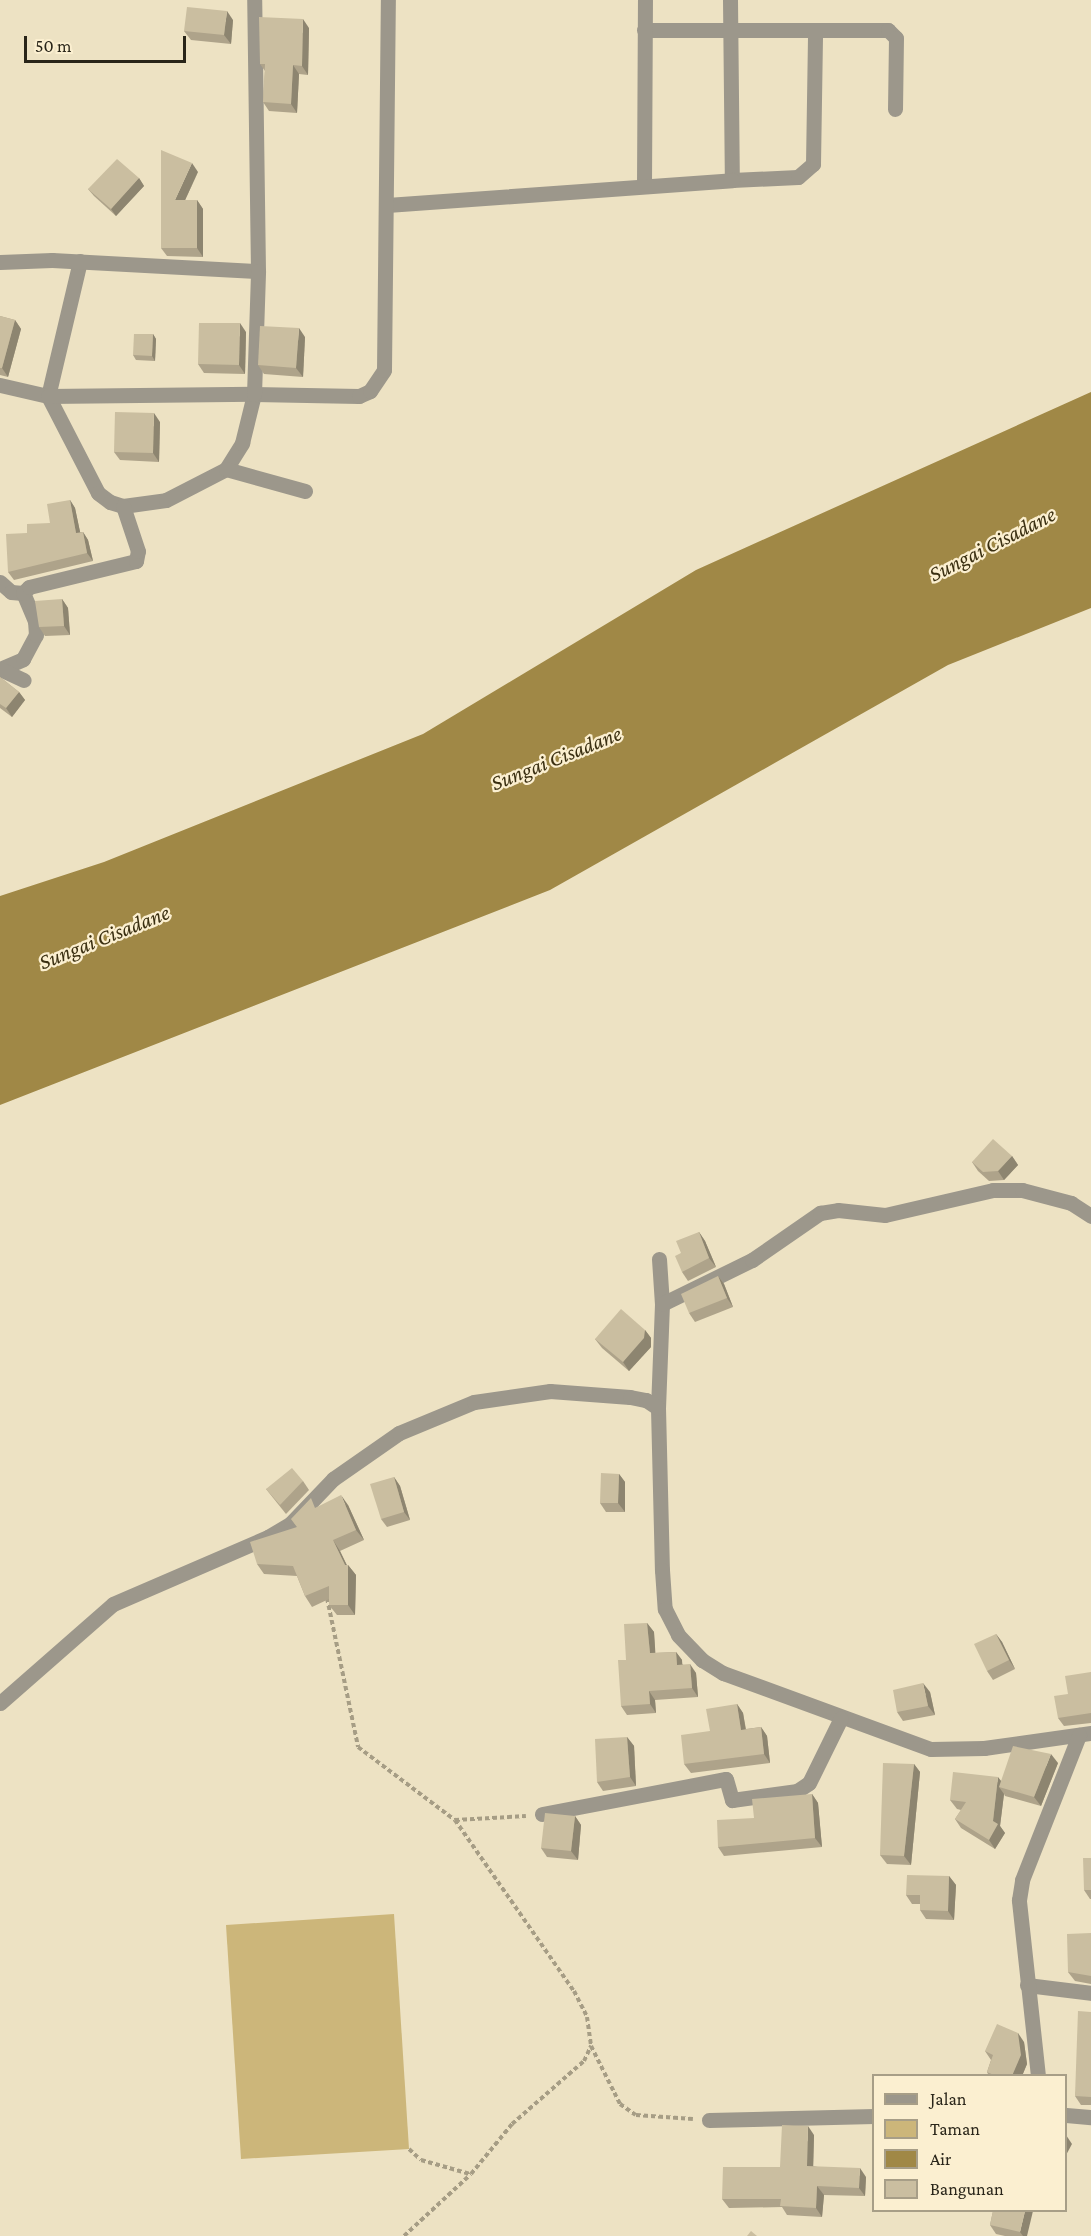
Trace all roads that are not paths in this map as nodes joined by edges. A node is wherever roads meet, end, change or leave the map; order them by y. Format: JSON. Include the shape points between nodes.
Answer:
{"nodes":[{"id":1,"x":254,"y":0,"type":"edge"},
{"id":2,"x":388,"y":0,"type":"edge"},
{"id":3,"x":645,"y":0,"type":"edge"},
{"id":4,"x":730,"y":0,"type":"edge"},
{"id":5,"x":644,"y":30,"type":"junction"},
{"id":6,"x":815,"y":30,"type":"junction"},
{"id":7,"x":729,"y":31,"type":"junction"},
{"id":8,"x":896,"y":109,"type":"dead end"},
{"id":9,"x":732,"y":180,"type":"junction"},
{"id":10,"x":644,"y":186,"type":"junction"},
{"id":11,"x":387,"y":205,"type":"junction"},
{"id":12,"x":80,"y":261,"type":"junction"},
{"id":13,"x":0,"y":262,"type":"edge"},
{"id":14,"x":258,"y":272,"type":"junction"},
{"id":15,"x":1,"y":386,"type":"edge"},
{"id":16,"x":254,"y":394,"type":"junction"},
{"id":17,"x":48,"y":396,"type":"junction"},
{"id":18,"x":226,"y":469,"type":"junction"},
{"id":19,"x":305,"y":490,"type":"dead end"},
{"id":20,"x":123,"y":506,"type":"junction"},
{"id":21,"x":0,"y":582,"type":"edge"},
{"id":22,"x":23,"y":593,"type":"junction"},
{"id":23,"x":0,"y":669,"type":"edge"},
{"id":24,"x":24,"y":680,"type":"dead end"},
{"id":25,"x":1091,"y":1216,"type":"edge"},
{"id":26,"x":659,"y":1259,"type":"dead end"},
{"id":27,"x":662,"y":1304,"type":"junction"},
{"id":28,"x":658,"y":1408,"type":"junction"},
{"id":29,"x":0,"y":1702,"type":"edge"},
{"id":30,"x":841,"y":1718,"type":"junction"},
{"id":31,"x":1085,"y":1734,"type":"edge"},
{"id":32,"x":542,"y":1814,"type":"edge"},
{"id":33,"x":1027,"y":1985,"type":"junction"},
{"id":34,"x":1091,"y":1993,"type":"edge"},
{"id":35,"x":1038,"y":2074,"type":"edge"},
{"id":36,"x":1067,"y":2115,"type":"edge"},
{"id":37,"x":872,"y":2116,"type":"edge"},
{"id":38,"x":1091,"y":2117,"type":"edge"},
{"id":39,"x":709,"y":2120,"type":"road end"}],
"edges":[{"from":1,"to":14,"type":"street"},
{"from":2,"to":11,"type":"street"},
{"from":3,"to":5,"type":"street"},
{"from":4,"to":7,"type":"street"},
{"from":5,"to":7,"type":"street"},
{"from":5,"to":10,"type":"street"},
{"from":6,"to":7,"type":"street"},
{"from":6,"to":8,"type":"street","via":[[893,33]]},
{"from":6,"to":9,"type":"street","via":[[813,164],[798,177]]},
{"from":7,"to":9,"type":"street"},
{"from":9,"to":10,"type":"street"},
{"from":10,"to":11,"type":"street"},
{"from":11,"to":16,"type":"street","via":[[384,370],[379,380],[359,396]]},
{"from":12,"to":13,"type":"street"},
{"from":12,"to":14,"type":"street"},
{"from":12,"to":17,"type":"street"},
{"from":14,"to":16,"type":"street"},
{"from":15,"to":17,"type":"street"},
{"from":16,"to":17,"type":"street"},
{"from":16,"to":18,"type":"street","via":[[242,443]]},
{"from":17,"to":20,"type":"street","via":[[99,493]]},
{"from":18,"to":19,"type":"street"},
{"from":18,"to":20,"type":"street","via":[[166,500]]},
{"from":20,"to":22,"type":"street","via":[[138,551],[136,561],[29,587]]},
{"from":21,"to":22,"type":"street","via":[[11,592]]},
{"from":22,"to":23,"type":"street","via":[[35,621],[36,635],[23,659]]},
{"from":23,"to":24,"type":"street"},
{"from":25,"to":27,"type":"street","via":[[1071,1203],[1012,1190],[993,1190],[885,1215],[838,1210],[820,1213],[752,1260]]},
{"from":26,"to":27,"type":"street"},
{"from":27,"to":28,"type":"street"},
{"from":28,"to":29,"type":"street","via":[[646,1400],[630,1397],[550,1391],[474,1402],[399,1433],[333,1479],[291,1523],[268,1538],[112,1604]]},
{"from":28,"to":30,"type":"street","via":[[665,1608],[678,1635],[702,1660],[723,1673]]},
{"from":30,"to":31,"type":"street","via":[[931,1749],[984,1748]]},
{"from":30,"to":32,"type":"street","via":[[809,1783],[797,1791],[732,1800],[726,1779]]},
{"from":31,"to":33,"type":"street","via":[[1022,1880],[1019,1900]]},
{"from":33,"to":34,"type":"street"},
{"from":33,"to":35,"type":"street"},
{"from":36,"to":38,"type":"street"},
{"from":37,"to":39,"type":"street"}]}
